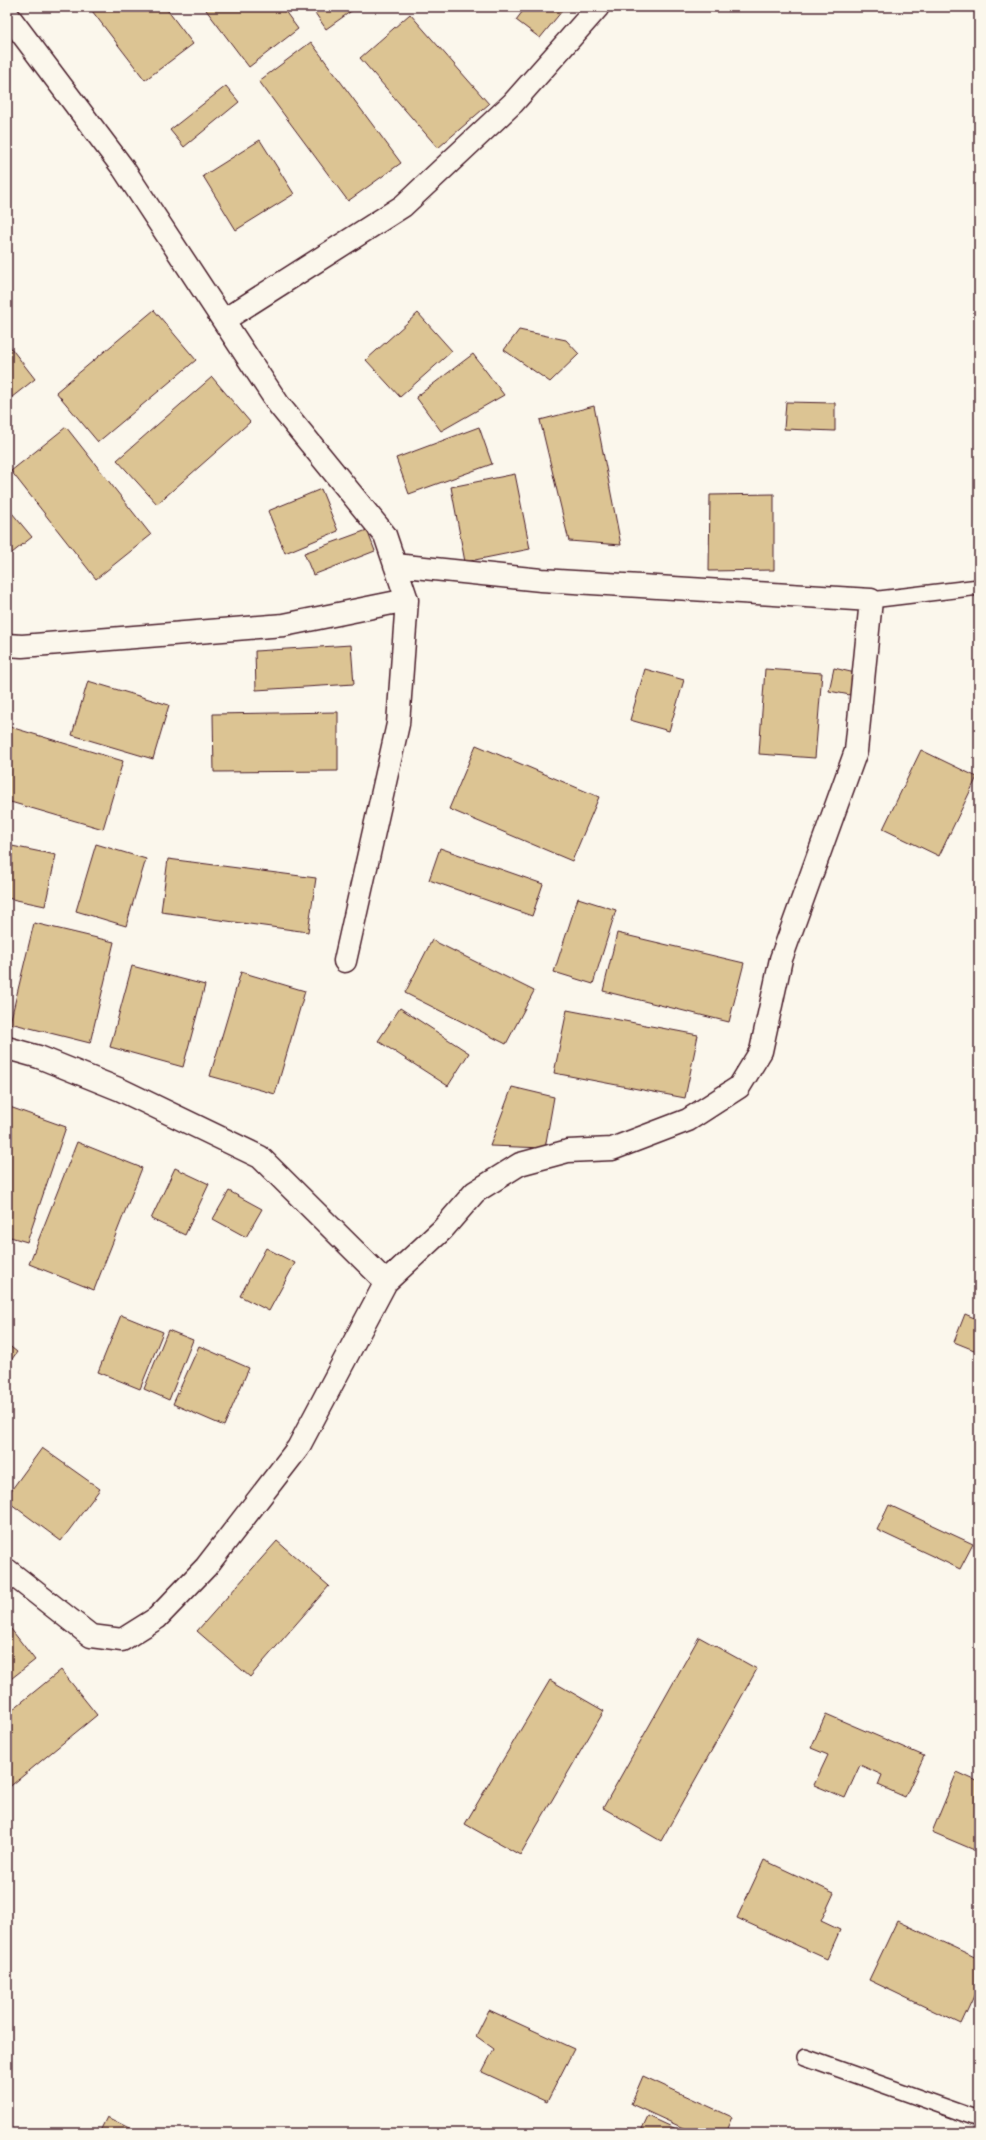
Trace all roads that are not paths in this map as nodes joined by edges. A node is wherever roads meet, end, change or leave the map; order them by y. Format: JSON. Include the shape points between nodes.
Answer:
{"nodes":[{"id":1,"x":598,"y":7,"type":"edge"},
{"id":2,"x":7,"y":14,"type":"edge"},
{"id":3,"x":224,"y":320,"type":"junction"},
{"id":4,"x":395,"y":565,"type":"junction"},
{"id":5,"x":979,"y":587,"type":"edge"},
{"id":6,"x":407,"y":600,"type":"junction"},
{"id":7,"x":872,"y":600,"type":"junction"},
{"id":8,"x":7,"y":645,"type":"edge"},
{"id":9,"x":345,"y":961,"type":"dead end"},
{"id":10,"x":7,"y":1048,"type":"edge"},
{"id":11,"x":386,"y":1282,"type":"junction"},
{"id":12,"x":7,"y":1570,"type":"edge"},
{"id":13,"x":805,"y":2057,"type":"dead end"},
{"id":14,"x":979,"y":2119,"type":"edge"}],
"edges":[{"from":1,"to":3,"type":"street","via":[[513,103],[403,206]]},
{"from":2,"to":3,"type":"street","via":[[123,168]]},
{"from":3,"to":4,"type":"street","via":[[279,405],[384,535]]},
{"from":4,"to":6,"type":"street"},
{"from":4,"to":7,"type":"street","via":[[541,580]]},
{"from":5,"to":7,"type":"lane"},
{"from":6,"to":8,"type":"street","via":[[284,625],[119,639]]},
{"from":6,"to":9,"type":"street","via":[[398,724]]},
{"from":7,"to":11,"type":"street","via":[[856,751],[781,959],[761,1051],[739,1087],[688,1120],[612,1149],[568,1151],[520,1164],[476,1192],[442,1230]]},
{"from":10,"to":11,"type":"street","via":[[39,1057],[121,1090],[260,1157]]},
{"from":11,"to":12,"type":"street","via":[[298,1448],[206,1567],[157,1618],[122,1640],[91,1636]]},
{"from":13,"to":14,"type":"lane"}]}
